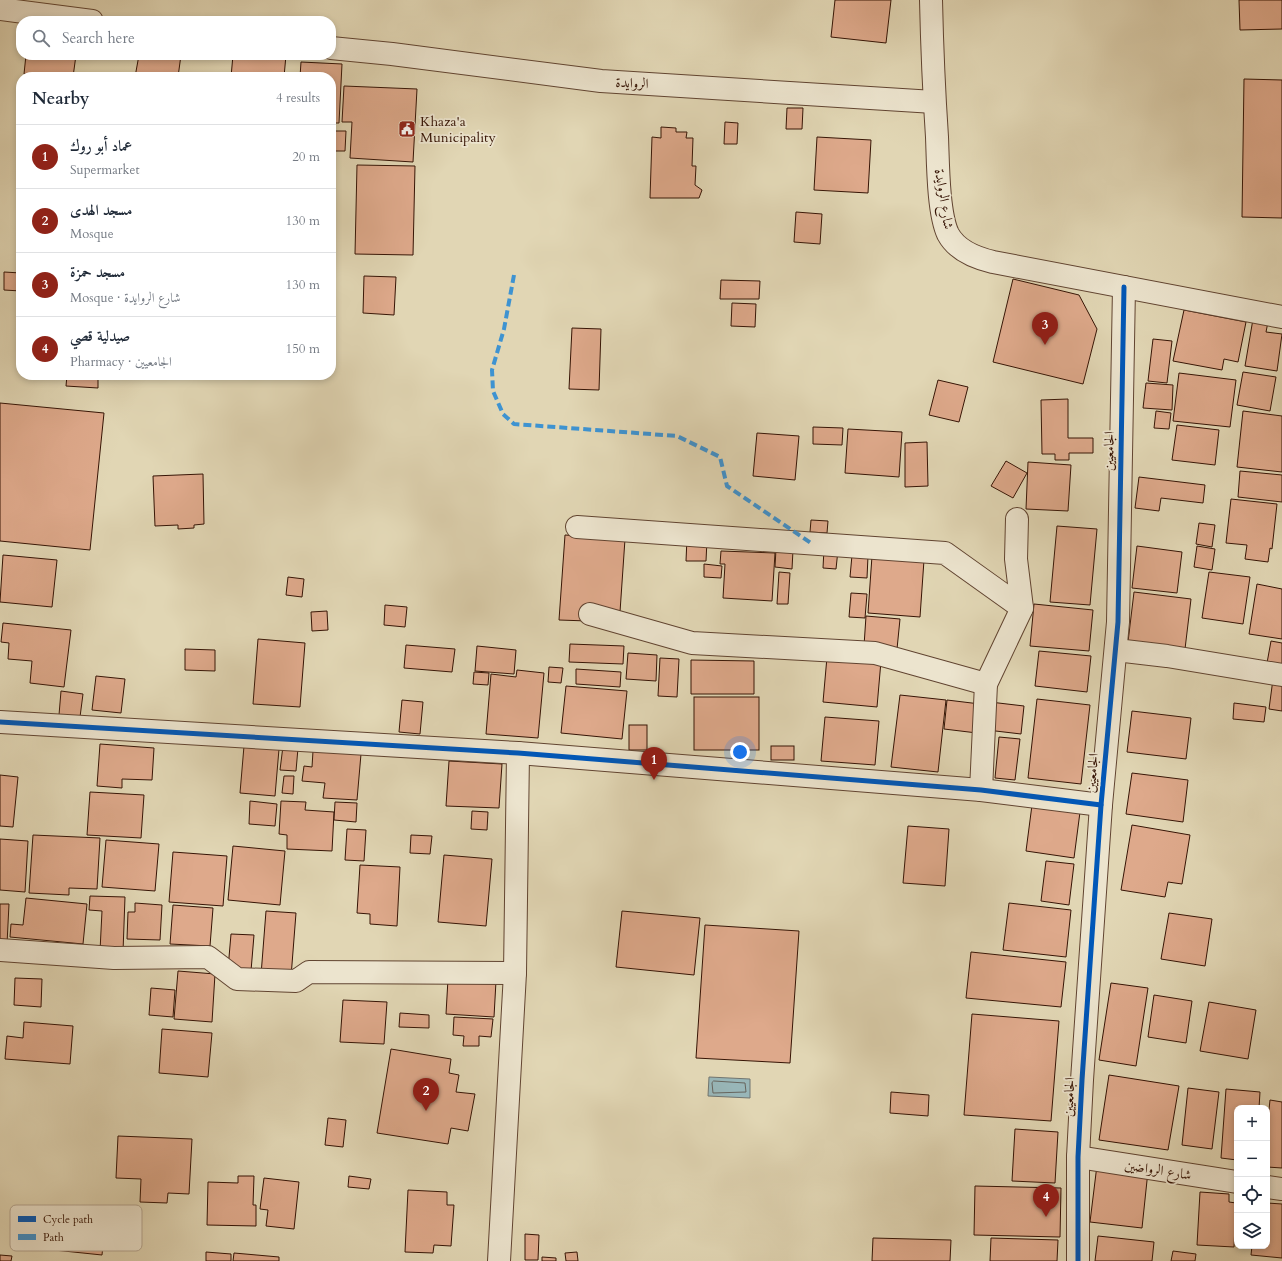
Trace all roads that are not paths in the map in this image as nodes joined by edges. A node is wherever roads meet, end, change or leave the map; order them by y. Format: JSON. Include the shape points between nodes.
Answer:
{"nodes":[{"id":1,"x":931,"y":0,"type":"edge"},
{"id":2,"x":0,"y":10,"type":"edge"},
{"id":3,"x":50,"y":16,"type":"edge"},
{"id":4,"x":336,"y":48,"type":"edge"},
{"id":5,"x":934,"y":102,"type":"junction"},
{"id":6,"x":1124,"y":287,"type":"junction"},
{"id":7,"x":1282,"y":318,"type":"edge"},
{"id":8,"x":1017,"y":518,"type":"dead end"},
{"id":9,"x":577,"y":526,"type":"dead end"},
{"id":10,"x":1022,"y":608,"type":"junction"},
{"id":11,"x":590,"y":614,"type":"dead end"},
{"id":12,"x":1116,"y":650,"type":"junction"},
{"id":13,"x":1282,"y":675,"type":"edge"},
{"id":14,"x":986,"y":684,"type":"junction"},
{"id":15,"x":0,"y":722,"type":"edge"},
{"id":16,"x":518,"y":753,"type":"junction"},
{"id":17,"x":981,"y":790,"type":"junction"},
{"id":18,"x":1101,"y":805,"type":"junction"},
{"id":19,"x":0,"y":950,"type":"edge"},
{"id":20,"x":515,"y":973,"type":"junction"},
{"id":21,"x":1078,"y":1158,"type":"junction"},
{"id":22,"x":1234,"y":1182,"type":"edge"},
{"id":23,"x":1270,"y":1187,"type":"edge"},
{"id":24,"x":1282,"y":1189,"type":"edge"},
{"id":25,"x":499,"y":1261,"type":"edge"},
{"id":26,"x":1078,"y":1261,"type":"edge"}],
"edges":[{"from":1,"to":5,"type":"street","name":"شارع الروايدة"},
{"from":2,"to":3,"type":"street"},
{"from":4,"to":5,"type":"street","name":"الروايدة","via":[[601,81]]},
{"from":5,"to":6,"type":"street","name":"شارع الروايدة","via":[[943,213],[948,234],[957,245],[974,257],[993,262]]},
{"from":6,"to":7,"type":"street","name":"شارع الروايدة"},
{"from":6,"to":12,"type":"street","name":"الجامعيين"},
{"from":8,"to":10,"type":"street","via":[[1016,559]]},
{"from":9,"to":10,"type":"street","via":[[944,553]]},
{"from":10,"to":14,"type":"street"},
{"from":11,"to":14,"type":"street","via":[[692,643],[875,653]]},
{"from":12,"to":13,"type":"street"},
{"from":12,"to":18,"type":"street","name":"الجامعيين"},
{"from":14,"to":17,"type":"street"},
{"from":15,"to":16,"type":"street"},
{"from":16,"to":17,"type":"street"},
{"from":16,"to":20,"type":"street"},
{"from":17,"to":18,"type":"street"},
{"from":18,"to":21,"type":"street","name":"الجامعيين"},
{"from":19,"to":20,"type":"street","via":[[114,958],[208,957],[237,979],[296,982],[309,972]]},
{"from":20,"to":25,"type":"street"},
{"from":21,"to":22,"type":"street","name":"شارع الرواضين"},
{"from":21,"to":26,"type":"street","name":"الجامعيين"},
{"from":23,"to":24,"type":"street"}]}
